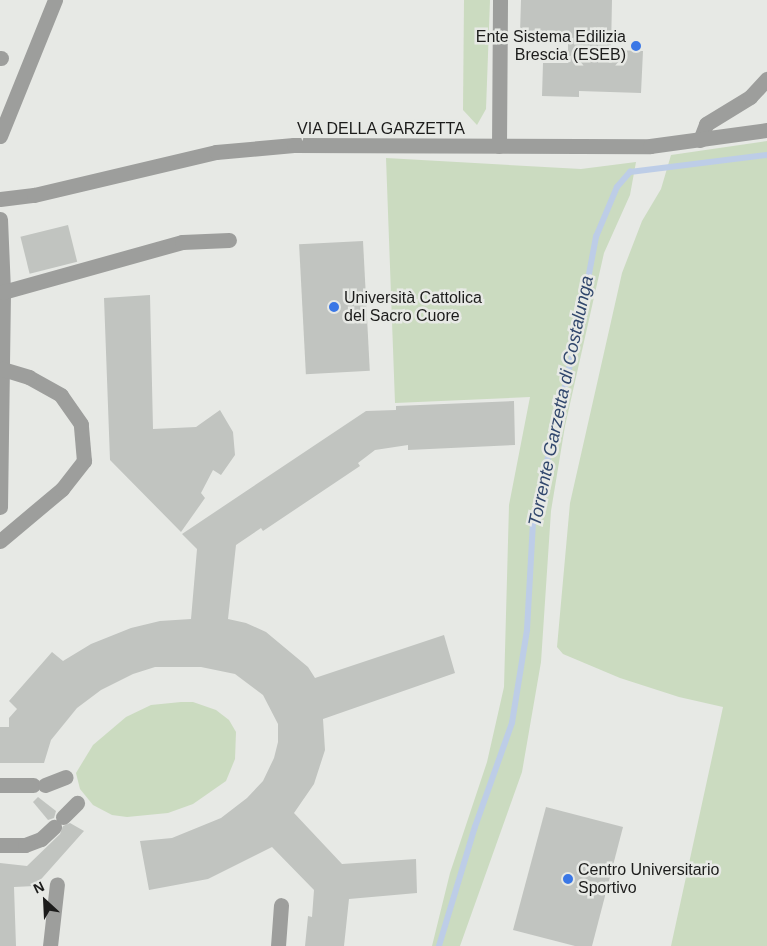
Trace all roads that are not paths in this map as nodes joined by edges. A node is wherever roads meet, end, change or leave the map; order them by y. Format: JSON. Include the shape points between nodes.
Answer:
{"nodes":[{"id":1,"x":55,"y":0,"type":"edge"},
{"id":2,"x":500,"y":0,"type":"edge"},
{"id":3,"x":767,"y":79,"type":"edge"},
{"id":4,"x":767,"y":130,"type":"edge"},
{"id":5,"x":0,"y":136,"type":"edge"},
{"id":6,"x":700,"y":140,"type":"junction"},
{"id":7,"x":499,"y":146,"type":"junction"},
{"id":8,"x":0,"y":199,"type":"edge"},
{"id":9,"x":0,"y":219,"type":"edge"},
{"id":10,"x":229,"y":240,"type":"dead end"},
{"id":11,"x":3,"y":292,"type":"junction"},
{"id":12,"x":2,"y":369,"type":"junction"},
{"id":13,"x":0,"y":507,"type":"edge"},
{"id":14,"x":0,"y":541,"type":"edge"},
{"id":15,"x":66,"y":777,"type":"dead end"},
{"id":16,"x":0,"y":785,"type":"edge"},
{"id":17,"x":76,"y":803,"type":"dead end"},
{"id":18,"x":0,"y":846,"type":"edge"},
{"id":19,"x":57,"y":884,"type":"dead end"},
{"id":20,"x":281,"y":905,"type":"dead end"},
{"id":21,"x":50,"y":946,"type":"edge"},
{"id":22,"x":278,"y":946,"type":"edge"}],
"edges":[{"from":1,"to":5,"type":"street"},
{"from":2,"to":7,"type":"street"},
{"from":3,"to":6,"type":"street","via":[[750,97],[706,124]]},
{"from":4,"to":6,"type":"street","name":"VIA DELLA GARZETTA"},
{"from":6,"to":7,"type":"street","name":"VIA DELLA GARZETTA","via":[[650,146]]},
{"from":7,"to":8,"type":"street","name":"VIA DELLA GARZETTA","via":[[294,145],[216,152],[34,196]]},
{"from":9,"to":11,"type":"street"},
{"from":10,"to":11,"type":"street","via":[[182,242]]},
{"from":11,"to":12,"type":"street"},
{"from":12,"to":13,"type":"street"},
{"from":12,"to":14,"type":"street","via":[[29,377],[61,395],[81,424],[84,461],[62,489]]},
{"from":15,"to":16,"type":"street","via":[[39,785]]},
{"from":17,"to":18,"type":"street","via":[[41,838],[26,845]]},
{"from":19,"to":21,"type":"street"},
{"from":20,"to":22,"type":"street"}]}
